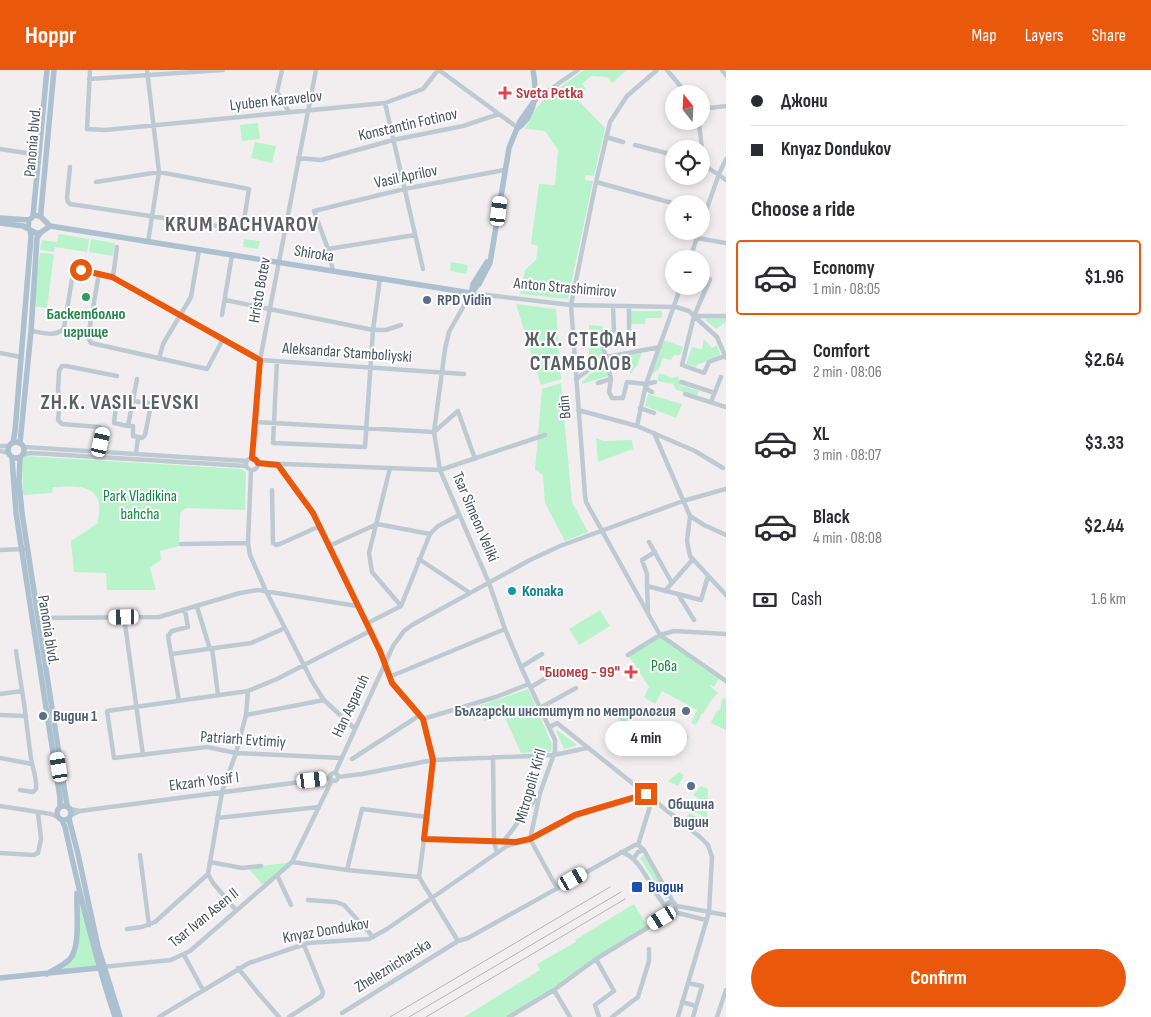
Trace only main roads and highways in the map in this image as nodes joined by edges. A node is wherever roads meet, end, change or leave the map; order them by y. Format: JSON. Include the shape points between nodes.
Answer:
{"nodes":[{"id":1,"x":47,"y":70,"type":"edge"},
{"id":2,"x":54,"y":70,"type":"edge"},
{"id":3,"x":529,"y":70,"type":"edge"},
{"id":4,"x":533,"y":70,"type":"edge"},
{"id":5,"x":535,"y":91,"type":"junction"},
{"id":6,"x":0,"y":218,"type":"edge"},
{"id":7,"x":31,"y":218,"type":"junction"},
{"id":8,"x":43,"y":219,"type":"junction"},
{"id":9,"x":0,"y":223,"type":"edge"},
{"id":10,"x":29,"y":229,"type":"junction"},
{"id":11,"x":45,"y":229,"type":"junction"},
{"id":12,"x":455,"y":290,"type":"joint"},
{"id":13,"x":472,"y":293,"type":"joint"},
{"id":14,"x":11,"y":444,"type":"junction"},
{"id":15,"x":22,"y":445,"type":"junction"},
{"id":16,"x":10,"y":455,"type":"junction"},
{"id":17,"x":22,"y":456,"type":"junction"},
{"id":18,"x":25,"y":549,"type":"junction"},
{"id":19,"x":69,"y":812,"type":"junction"},
{"id":20,"x":58,"y":814,"type":"junction"},
{"id":21,"x":77,"y":883,"type":"junction"},
{"id":22,"x":101,"y":967,"type":"junction"},
{"id":23,"x":47,"y":974,"type":"junction"},
{"id":24,"x":104,"y":977,"type":"junction"},
{"id":25,"x":0,"y":978,"type":"edge"},
{"id":26,"x":115,"y":1017,"type":"edge"},
{"id":27,"x":120,"y":1017,"type":"edge"}],
"edges":[{"from":1,"to":7,"type":"main road","name":"Panonia blvd."},
{"from":2,"to":8,"type":"main road","name":"Panonia blvd.","via":[[41,210]]},
{"from":3,"to":5,"type":"main road"},
{"from":4,"to":5,"type":"main road"},
{"from":5,"to":13,"type":"main road","name":"Tsar Simeon Veliki","via":[[535,100],[520,121],[509,148],[493,249],[486,273]]},
{"from":6,"to":7,"type":"main road"},
{"from":7,"to":8,"type":"main road"},
{"from":7,"to":10,"type":"main road","name":"Panonia blvd."},
{"from":8,"to":11,"type":"main road"},
{"from":9,"to":10,"type":"main road"},
{"from":10,"to":11,"type":"main road","via":[[36,233]]},
{"from":10,"to":14,"type":"main road","name":"Panonia blvd.","via":[[22,357]]},
{"from":11,"to":12,"type":"main road","name":"Shiroka"},
{"from":11,"to":15,"type":"main road","name":"Panonia blvd.","via":[[37,238]]},
{"from":12,"to":13,"type":"main road","name":"Anton Strashimirov"},
{"from":14,"to":15,"type":"main road"},
{"from":14,"to":16,"type":"main road","name":"Panonia blvd."},
{"from":15,"to":17,"type":"main road","name":"Panonia blvd."},
{"from":16,"to":17,"type":"main road"},
{"from":16,"to":18,"type":"main road","name":"Panonia blvd."},
{"from":17,"to":18,"type":"main road","name":"Panonia blvd.","via":[[19,465]]},
{"from":18,"to":19,"type":"main road","name":"Panonia blvd."},
{"from":18,"to":20,"type":"main road","name":"Panonia blvd."},
{"from":19,"to":20,"type":"main road"},
{"from":19,"to":20,"type":"main road"},
{"from":19,"to":22,"type":"main road","name":"Panonia blvd."},
{"from":20,"to":21,"type":"main road","name":"Panonia blvd.","via":[[65,827]]},
{"from":21,"to":22,"type":"main road","name":"Panonia blvd."},
{"from":21,"to":23,"type":"main road","via":[[76,949],[69,960]]},
{"from":22,"to":23,"type":"main road","name":"Tsar Ivan Asen II"},
{"from":22,"to":24,"type":"main road","name":"Panonia blvd."},
{"from":23,"to":25,"type":"main road","name":"Tsar Ivan Asen II"},
{"from":24,"to":26,"type":"main road","name":"Panonia blvd."},
{"from":24,"to":27,"type":"main road","name":"Panonia blvd."}]}
